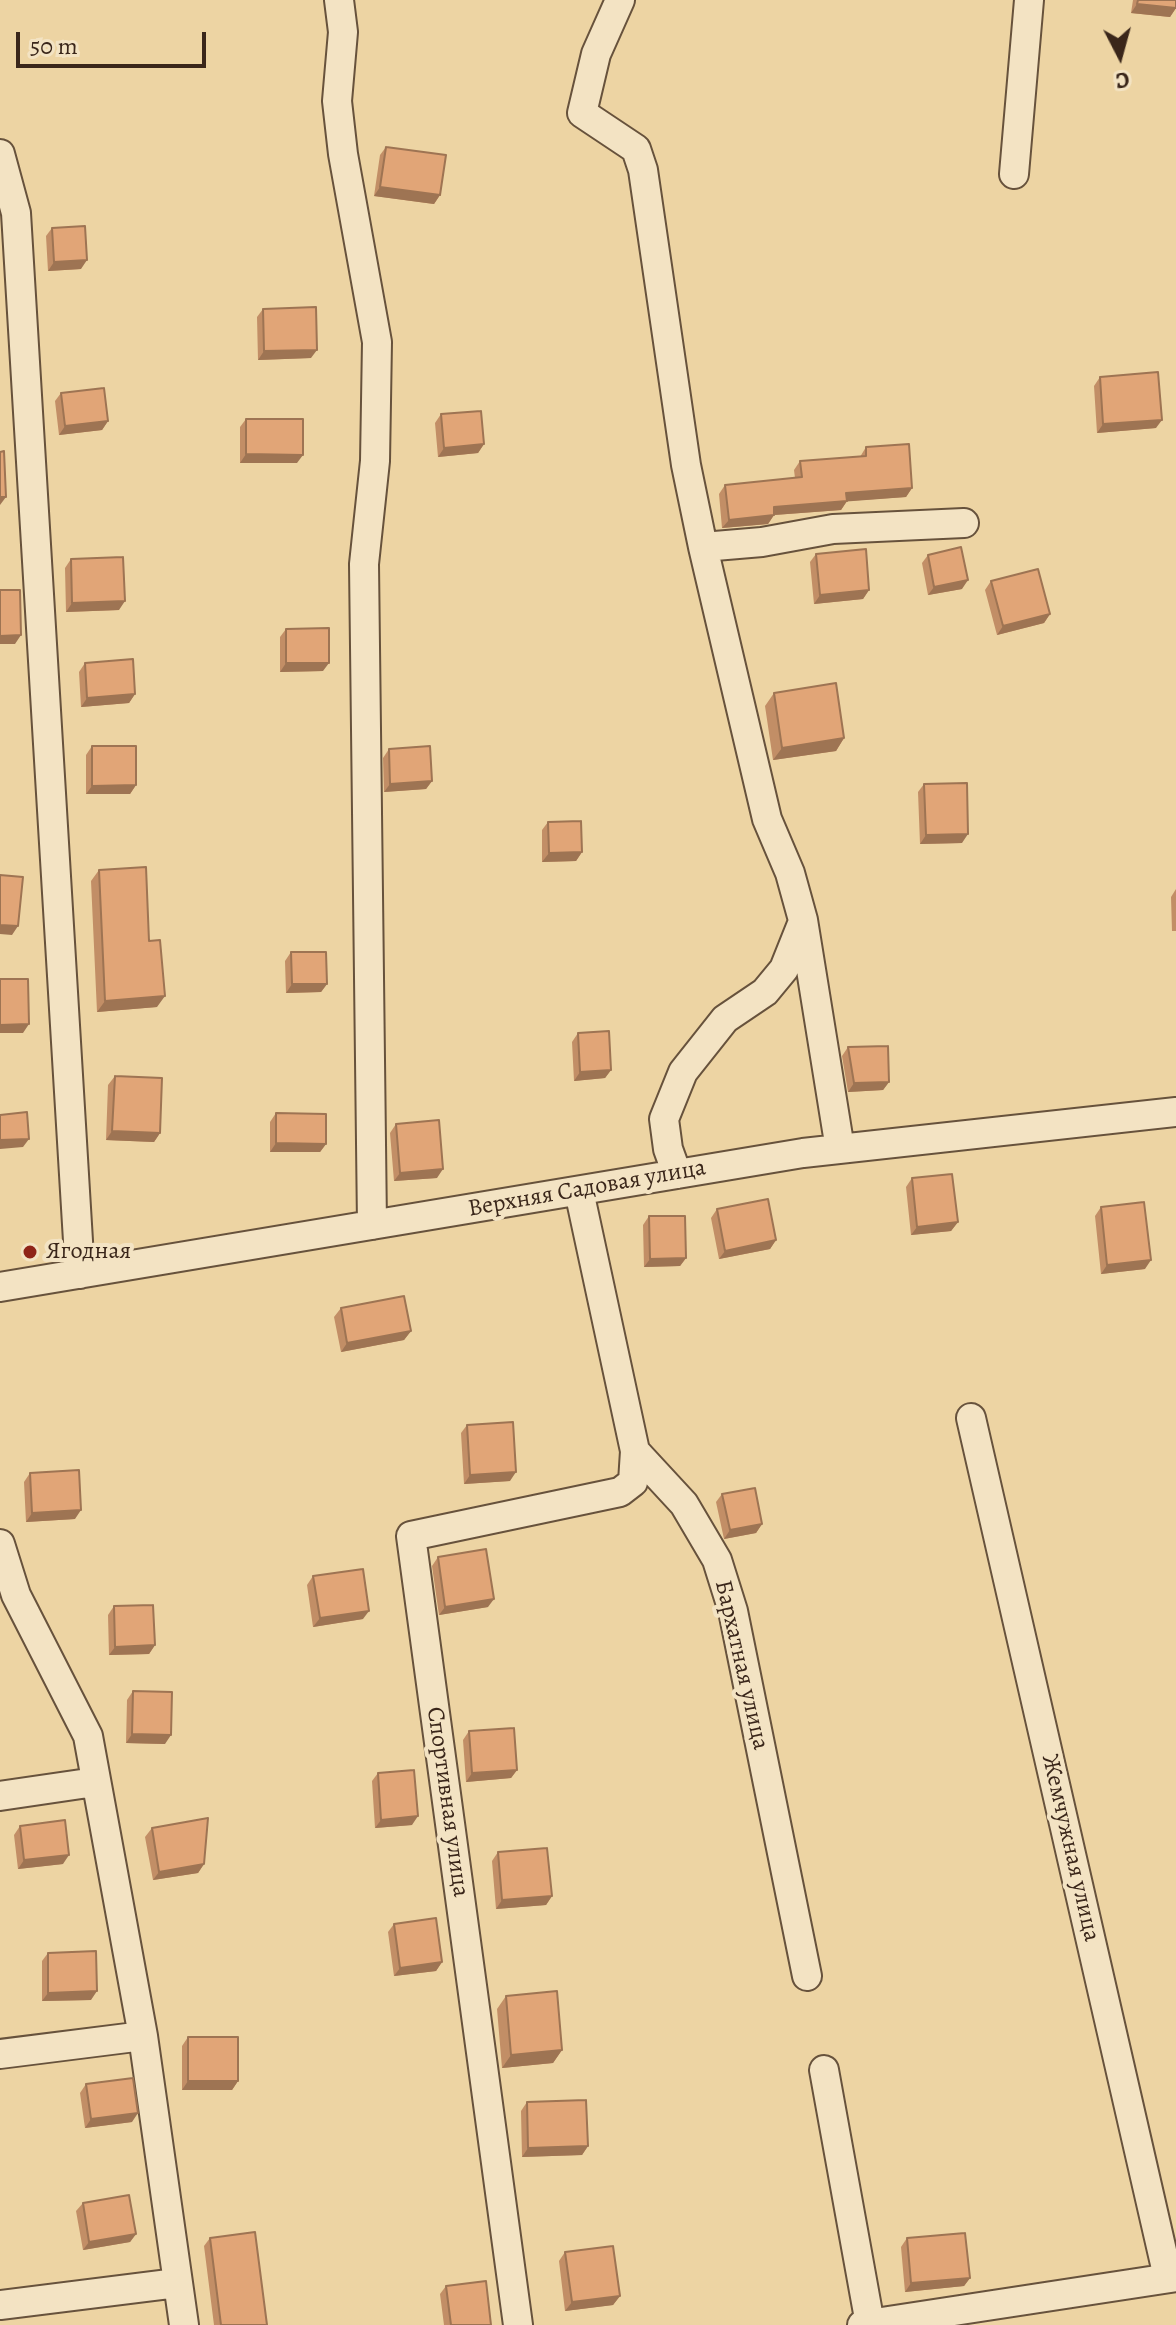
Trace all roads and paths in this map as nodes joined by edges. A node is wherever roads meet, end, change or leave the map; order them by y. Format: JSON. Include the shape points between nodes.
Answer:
{"nodes":[{"id":1,"x":339,"y":0,"type":"edge"},
{"id":2,"x":620,"y":0,"type":"edge"},
{"id":3,"x":1029,"y":0,"type":"edge"},
{"id":4,"x":0,"y":154,"type":"edge"},
{"id":5,"x":1014,"y":174,"type":"dead end"},
{"id":6,"x":964,"y":523,"type":"dead end"},
{"id":7,"x":703,"y":547,"type":"junction"},
{"id":8,"x":803,"y":920,"type":"junction"},
{"id":9,"x":1176,"y":1112,"type":"edge"},
{"id":10,"x":840,"y":1149,"type":"junction"},
{"id":11,"x":677,"y":1174,"type":"junction"},
{"id":12,"x":579,"y":1191,"type":"junction"},
{"id":13,"x":372,"y":1225,"type":"junction"},
{"id":14,"x":80,"y":1274,"type":"junction"},
{"id":15,"x":0,"y":1287,"type":"edge"},
{"id":16,"x":971,"y":1418,"type":"dead end"},
{"id":17,"x":635,"y":1451,"type":"junction"},
{"id":18,"x":0,"y":1544,"type":"edge"},
{"id":19,"x":95,"y":1782,"type":"junction"},
{"id":20,"x":0,"y":1796,"type":"edge"},
{"id":21,"x":807,"y":1976,"type":"dead end"},
{"id":22,"x":143,"y":2036,"type":"junction"},
{"id":23,"x":0,"y":2054,"type":"edge"},
{"id":24,"x":824,"y":2070,"type":"dead end"},
{"id":25,"x":1172,"y":2277,"type":"edge"},
{"id":26,"x":177,"y":2283,"type":"junction"},
{"id":27,"x":0,"y":2305,"type":"edge"},
{"id":28,"x":1016,"y":2313,"type":"edge"},
{"id":29,"x":866,"y":2324,"type":"edge"},
{"id":30,"x":184,"y":2325,"type":"edge"},
{"id":31,"x":518,"y":2325,"type":"edge"}],
"edges":[{"from":1,"to":13,"type":"street","via":[[341,141],[377,342],[375,461],[364,564]]},
{"from":2,"to":7,"type":"street","via":[[596,54],[582,113],[636,149],[643,170]]},
{"from":3,"to":5,"type":"street"},
{"from":4,"to":14,"type":"street","via":[[16,213]]},
{"from":6,"to":7,"type":"street","via":[[833,529]]},
{"from":7,"to":8,"type":"street","via":[[767,819]]},
{"from":8,"to":10,"type":"street"},
{"from":8,"to":11,"type":"street","via":[[784,969],[765,992],[719,1026],[683,1072],[664,1119]]},
{"from":9,"to":10,"type":"street","name":"Верхняя Садовая улица"},
{"from":10,"to":11,"type":"street","name":"Верхняя Садовая улица"},
{"from":11,"to":12,"type":"street","name":"Верхняя Садовая улица"},
{"from":12,"to":13,"type":"street","name":"Верхняя Садовая улица"},
{"from":12,"to":17,"type":"street"},
{"from":13,"to":14,"type":"street","name":"Верхняя Садовая улица"},
{"from":14,"to":15,"type":"street","name":"Верхняя Садовая улица"},
{"from":16,"to":25,"type":"street","name":"Жемчужная улица"},
{"from":17,"to":21,"type":"street","name":"Бархатная улица","via":[[684,1504],[717,1560],[733,1611]]},
{"from":17,"to":31,"type":"street","name":"Спортивная улица","via":[[633,1482],[620,1492],[411,1536]]},
{"from":18,"to":19,"type":"street","via":[[16,1595],[88,1736]]},
{"from":19,"to":20,"type":"street"},
{"from":19,"to":22,"type":"street"},
{"from":22,"to":23,"type":"street"},
{"from":22,"to":26,"type":"street"},
{"from":24,"to":29,"type":"street"},
{"from":25,"to":28,"type":"street"},
{"from":26,"to":27,"type":"street"},
{"from":26,"to":30,"type":"street"},
{"from":28,"to":29,"type":"street"}]}
